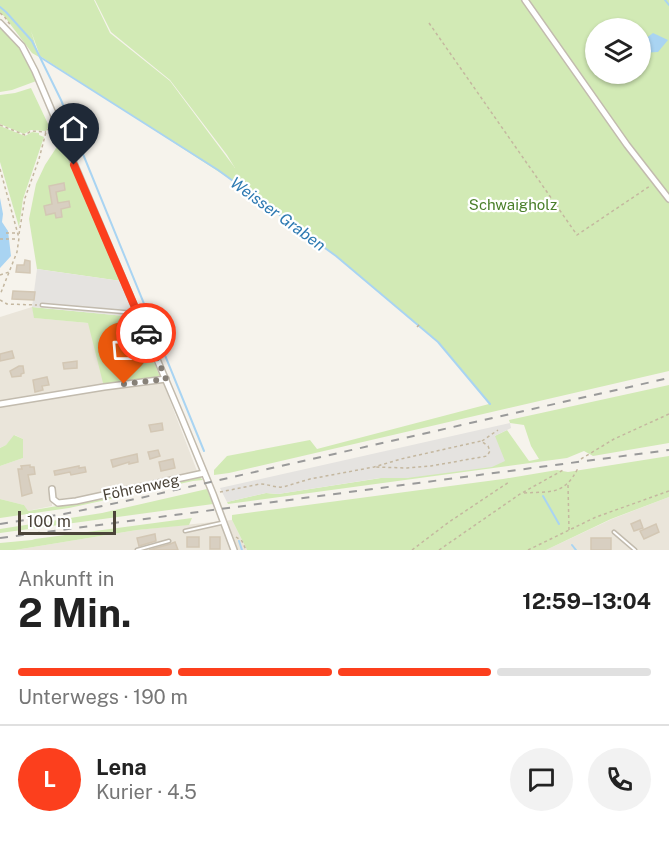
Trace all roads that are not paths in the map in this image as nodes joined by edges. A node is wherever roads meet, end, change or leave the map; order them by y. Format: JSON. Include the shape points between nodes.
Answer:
{"nodes":[{"id":1,"x":525,"y":0,"type":"edge"},
{"id":2,"x":0,"y":23,"type":"edge"},
{"id":3,"x":669,"y":199,"type":"edge"},
{"id":4,"x":42,"y":305,"type":"road end"},
{"id":5,"x":138,"y":313,"type":"junction"},
{"id":6,"x":166,"y":379,"type":"junction"},
{"id":7,"x":0,"y":404,"type":"edge"},
{"id":8,"x":204,"y":473,"type":"junction"},
{"id":9,"x":52,"y":489,"type":"dead end"},
{"id":10,"x":223,"y":520,"type":"junction"},
{"id":11,"x":185,"y":531,"type":"dead end"},
{"id":12,"x":614,"y":532,"type":"dead end"},
{"id":13,"x":169,"y":541,"type":"dead end"},
{"id":14,"x":137,"y":550,"type":"edge"},
{"id":15,"x":234,"y":550,"type":"edge"},
{"id":16,"x":635,"y":550,"type":"edge"}],
"edges":[{"from":1,"to":3,"type":"street"},
{"from":2,"to":5,"type":"street","via":[[22,46],[35,71]]},
{"from":4,"to":5,"type":"lane"},
{"from":5,"to":6,"type":"street"},
{"from":6,"to":7,"type":"street"},
{"from":6,"to":8,"type":"street"},
{"from":8,"to":9,"type":"street","name":"Föhrenweg","via":[[58,503],[53,499]]},
{"from":8,"to":10,"type":"street"},
{"from":10,"to":11,"type":"lane"},
{"from":10,"to":15,"type":"street"},
{"from":12,"to":16,"type":"lane"},
{"from":13,"to":14,"type":"lane"}]}
